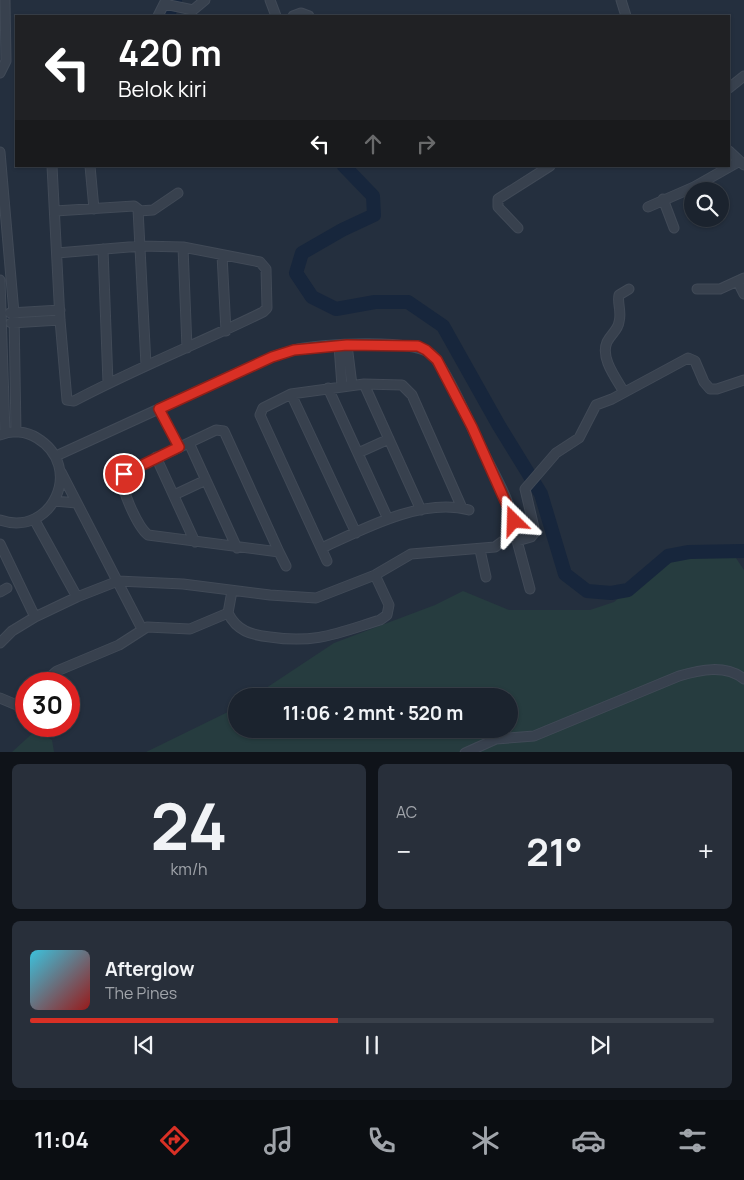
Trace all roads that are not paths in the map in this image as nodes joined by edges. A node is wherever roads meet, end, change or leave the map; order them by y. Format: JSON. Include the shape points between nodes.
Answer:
{"nodes":[{"id":1,"x":5,"y":0,"type":"edge"},
{"id":2,"x":205,"y":0,"type":"edge"},
{"id":3,"x":270,"y":0,"type":"edge"},
{"id":4,"x":621,"y":0,"type":"edge"},
{"id":5,"x":167,"y":3,"type":"edge"},
{"id":6,"x":159,"y":15,"type":"edge"},
{"id":7,"x":276,"y":15,"type":"edge"},
{"id":8,"x":626,"y":15,"type":"edge"},
{"id":9,"x":0,"y":72,"type":"edge"},
{"id":10,"x":744,"y":76,"type":"edge"},
{"id":11,"x":730,"y":87,"type":"edge"},
{"id":12,"x":0,"y":152,"type":"edge"},
{"id":13,"x":730,"y":152,"type":"edge"},
{"id":14,"x":741,"y":163,"type":"edge"},
{"id":15,"x":52,"y":167,"type":"edge"},
{"id":16,"x":90,"y":167,"type":"edge"},
{"id":17,"x":548,"y":167,"type":"edge"},
{"id":18,"x":178,"y":193,"type":"dead end"},
{"id":19,"x":663,"y":199,"type":"junction"},
{"id":20,"x":648,"y":207,"type":"dead end"},
{"id":21,"x":94,"y":209,"type":"junction"},
{"id":22,"x":55,"y":211,"type":"junction"},
{"id":23,"x":139,"y":211,"type":"junction"},
{"id":24,"x":518,"y":228,"type":"dead end"},
{"id":25,"x":674,"y":228,"type":"dead end"},
{"id":26,"x":141,"y":246,"type":"junction"},
{"id":27,"x":183,"y":247,"type":"junction"},
{"id":28,"x":103,"y":249,"type":"junction"},
{"id":29,"x":58,"y":253,"type":"junction"},
{"id":30,"x":222,"y":255,"type":"junction"},
{"id":31,"x":0,"y":280,"type":"edge"},
{"id":32,"x":741,"y":280,"type":"edge"},
{"id":33,"x":629,"y":289,"type":"dead end"},
{"id":34,"x":697,"y":289,"type":"dead end"},
{"id":35,"x":744,"y":294,"type":"edge"},
{"id":36,"x":60,"y":310,"type":"junction"},
{"id":37,"x":14,"y":313,"type":"junction"},
{"id":38,"x":1,"y":319,"type":"edge"},
{"id":39,"x":60,"y":320,"type":"junction"},
{"id":40,"x":15,"y":323,"type":"junction"},
{"id":41,"x":226,"y":331,"type":"junction"},
{"id":42,"x":343,"y":345,"type":"junction"},
{"id":43,"x":187,"y":348,"type":"junction"},
{"id":44,"x":146,"y":365,"type":"junction"},
{"id":45,"x":744,"y":380,"type":"edge"},
{"id":46,"x":108,"y":383,"type":"junction"},
{"id":47,"x":364,"y":384,"type":"junction"},
{"id":48,"x":347,"y":386,"type":"junction"},
{"id":49,"x":328,"y":388,"type":"junction"},
{"id":50,"x":624,"y":392,"type":"junction"},
{"id":51,"x":291,"y":394,"type":"junction"},
{"id":52,"x":159,"y":409,"type":"junction"},
{"id":53,"x":16,"y":432,"type":"junction"},
{"id":54,"x":2,"y":434,"type":"edge"},
{"id":55,"x":388,"y":439,"type":"junction"},
{"id":56,"x":189,"y":443,"type":"junction"},
{"id":57,"x":179,"y":447,"type":"junction"},
{"id":58,"x":358,"y":453,"type":"junction"},
{"id":59,"x":56,"y":456,"type":"junction"},
{"id":60,"x":156,"y":457,"type":"junction"},
{"id":61,"x":61,"y":472,"type":"junction"},
{"id":62,"x":206,"y":480,"type":"junction"},
{"id":63,"x":174,"y":495,"type":"junction"},
{"id":64,"x":54,"y":501,"type":"junction"},
{"id":65,"x":77,"y":503,"type":"junction"},
{"id":66,"x":421,"y":510,"type":"junction"},
{"id":67,"x":34,"y":518,"type":"junction"},
{"id":68,"x":388,"y":519,"type":"junction"},
{"id":69,"x":0,"y":520,"type":"edge"},
{"id":70,"x":514,"y":528,"type":"junction"},
{"id":71,"x":356,"y":533,"type":"junction"},
{"id":72,"x":517,"y":541,"type":"junction"},
{"id":73,"x":195,"y":542,"type":"junction"},
{"id":74,"x":0,"y":544,"type":"edge"},
{"id":75,"x":237,"y":548,"type":"junction"},
{"id":76,"x":322,"y":548,"type":"junction"},
{"id":77,"x":480,"y":550,"type":"junction"},
{"id":78,"x":279,"y":552,"type":"junction"},
{"id":79,"x":327,"y":561,"type":"dead end"},
{"id":80,"x":286,"y":566,"type":"dead end"},
{"id":81,"x":374,"y":575,"type":"junction"},
{"id":82,"x":486,"y":577,"type":"dead end"},
{"id":83,"x":118,"y":581,"type":"junction"},
{"id":84,"x":530,"y":589,"type":"dead end"},
{"id":85,"x":232,"y":591,"type":"junction"},
{"id":86,"x":77,"y":597,"type":"junction"},
{"id":87,"x":228,"y":613,"type":"junction"},
{"id":88,"x":35,"y":618,"type":"junction"},
{"id":89,"x":142,"y":629,"type":"junction"},
{"id":90,"x":0,"y":644,"type":"edge"},
{"id":91,"x":56,"y":672,"type":"edge"},
{"id":92,"x":744,"y":679,"type":"edge"},
{"id":93,"x":0,"y":698,"type":"edge"},
{"id":94,"x":15,"y":704,"type":"edge"},
{"id":95,"x":466,"y":752,"type":"edge"}],
"edges":[{"from":1,"to":9,"type":"street","via":[[6,61]]},
{"from":2,"to":5,"type":"street","via":[[197,8],[190,9]]},
{"from":3,"to":7,"type":"street"},
{"from":4,"to":8,"type":"street"},
{"from":5,"to":6,"type":"street"},
{"from":10,"to":11,"type":"street"},
{"from":12,"to":37,"type":"street"},
{"from":13,"to":14,"type":"street"},
{"from":14,"to":19,"type":"street"},
{"from":15,"to":22,"type":"street"},
{"from":16,"to":21,"type":"street"},
{"from":17,"to":24,"type":"street","via":[[498,200],[498,208]]},
{"from":18,"to":23,"type":"street","via":[[153,210]]},
{"from":19,"to":20,"type":"street"},
{"from":19,"to":25,"type":"street"},
{"from":21,"to":22,"type":"street"},
{"from":21,"to":23,"type":"street","via":[[134,206]]},
{"from":22,"to":29,"type":"street"},
{"from":23,"to":26,"type":"street"},
{"from":26,"to":27,"type":"street"},
{"from":26,"to":28,"type":"street"},
{"from":26,"to":44,"type":"street"},
{"from":27,"to":30,"type":"street"},
{"from":27,"to":43,"type":"street"},
{"from":28,"to":29,"type":"street"},
{"from":28,"to":46,"type":"street"},
{"from":29,"to":36,"type":"street"},
{"from":30,"to":41,"type":"street"},
{"from":30,"to":41,"type":"street","via":[[263,264],[268,305],[263,312]]},
{"from":31,"to":38,"type":"street"},
{"from":32,"to":34,"type":"street","via":[[720,288]]},
{"from":32,"to":35,"type":"street"},
{"from":33,"to":50,"type":"street","via":[[619,295],[619,324],[605,350],[608,363]]},
{"from":36,"to":37,"type":"street"},
{"from":36,"to":39,"type":"street"},
{"from":37,"to":38,"type":"street"},
{"from":37,"to":40,"type":"street"},
{"from":38,"to":40,"type":"street"},
{"from":38,"to":54,"type":"street"},
{"from":39,"to":40,"type":"street"},
{"from":39,"to":46,"type":"street","via":[[66,399],[74,401]]},
{"from":40,"to":53,"type":"street"},
{"from":41,"to":43,"type":"street"},
{"from":42,"to":48,"type":"street"},
{"from":42,"to":52,"type":"street","via":[[284,353]]},
{"from":42,"to":70,"type":"street","via":[[409,345],[432,354],[472,427],[511,512]]},
{"from":43,"to":44,"type":"street"},
{"from":44,"to":46,"type":"street"},
{"from":45,"to":50,"type":"street","via":[[710,389],[695,361],[688,358]]},
{"from":47,"to":48,"type":"street"},
{"from":47,"to":55,"type":"street"},
{"from":47,"to":66,"type":"street","via":[[395,383],[407,388],[466,509]]},
{"from":48,"to":49,"type":"street"},
{"from":49,"to":51,"type":"street"},
{"from":49,"to":58,"type":"street"},
{"from":50,"to":72,"type":"street","via":[[596,405],[579,438],[556,453],[525,489],[535,532],[531,537]]},
{"from":51,"to":71,"type":"street"},
{"from":51,"to":76,"type":"street","via":[[263,408],[260,415]]},
{"from":52,"to":57,"type":"street"},
{"from":52,"to":59,"type":"street"},
{"from":53,"to":54,"type":"street"},
{"from":53,"to":59,"type":"street","via":[[32,435],[46,443]]},
{"from":55,"to":58,"type":"street"},
{"from":55,"to":66,"type":"street"},
{"from":56,"to":57,"type":"street"},
{"from":56,"to":62,"type":"street"},
{"from":56,"to":78,"type":"street","via":[[216,430],[227,434]]},
{"from":57,"to":60,"type":"street"},
{"from":58,"to":68,"type":"street"},
{"from":59,"to":61,"type":"street"},
{"from":60,"to":63,"type":"street"},
{"from":60,"to":73,"type":"street","via":[[127,471],[122,478],[141,528],[154,537]]},
{"from":61,"to":64,"type":"street"},
{"from":61,"to":65,"type":"street"},
{"from":62,"to":63,"type":"street"},
{"from":62,"to":75,"type":"street"},
{"from":63,"to":73,"type":"street"},
{"from":64,"to":65,"type":"street"},
{"from":64,"to":67,"type":"street"},
{"from":65,"to":83,"type":"street"},
{"from":66,"to":68,"type":"street"},
{"from":67,"to":69,"type":"street","via":[[18,523]]},
{"from":67,"to":86,"type":"street"},
{"from":68,"to":71,"type":"street"},
{"from":70,"to":72,"type":"street"},
{"from":70,"to":77,"type":"street","via":[[501,543]]},
{"from":71,"to":76,"type":"street"},
{"from":72,"to":84,"type":"street"},
{"from":73,"to":75,"type":"street"},
{"from":74,"to":88,"type":"street"},
{"from":75,"to":78,"type":"street"},
{"from":76,"to":79,"type":"street"},
{"from":77,"to":81,"type":"street","via":[[411,554]]},
{"from":77,"to":82,"type":"street"},
{"from":78,"to":80,"type":"street"},
{"from":81,"to":85,"type":"street","via":[[316,598]]},
{"from":81,"to":87,"type":"street","via":[[389,605],[387,615],[380,620],[314,639],[291,640],[253,635],[239,627]]},
{"from":83,"to":85,"type":"street","via":[[183,584]]},
{"from":83,"to":86,"type":"street"},
{"from":83,"to":89,"type":"street"},
{"from":85,"to":87,"type":"street"},
{"from":86,"to":88,"type":"street"},
{"from":87,"to":89,"type":"street","via":[[190,630],[150,626]]},
{"from":88,"to":90,"type":"street","via":[[12,631]]},
{"from":89,"to":91,"type":"street","via":[[119,645]]},
{"from":92,"to":95,"type":"street","via":[[721,670],[695,671],[534,736],[496,739]]},
{"from":93,"to":94,"type":"street"}]}
